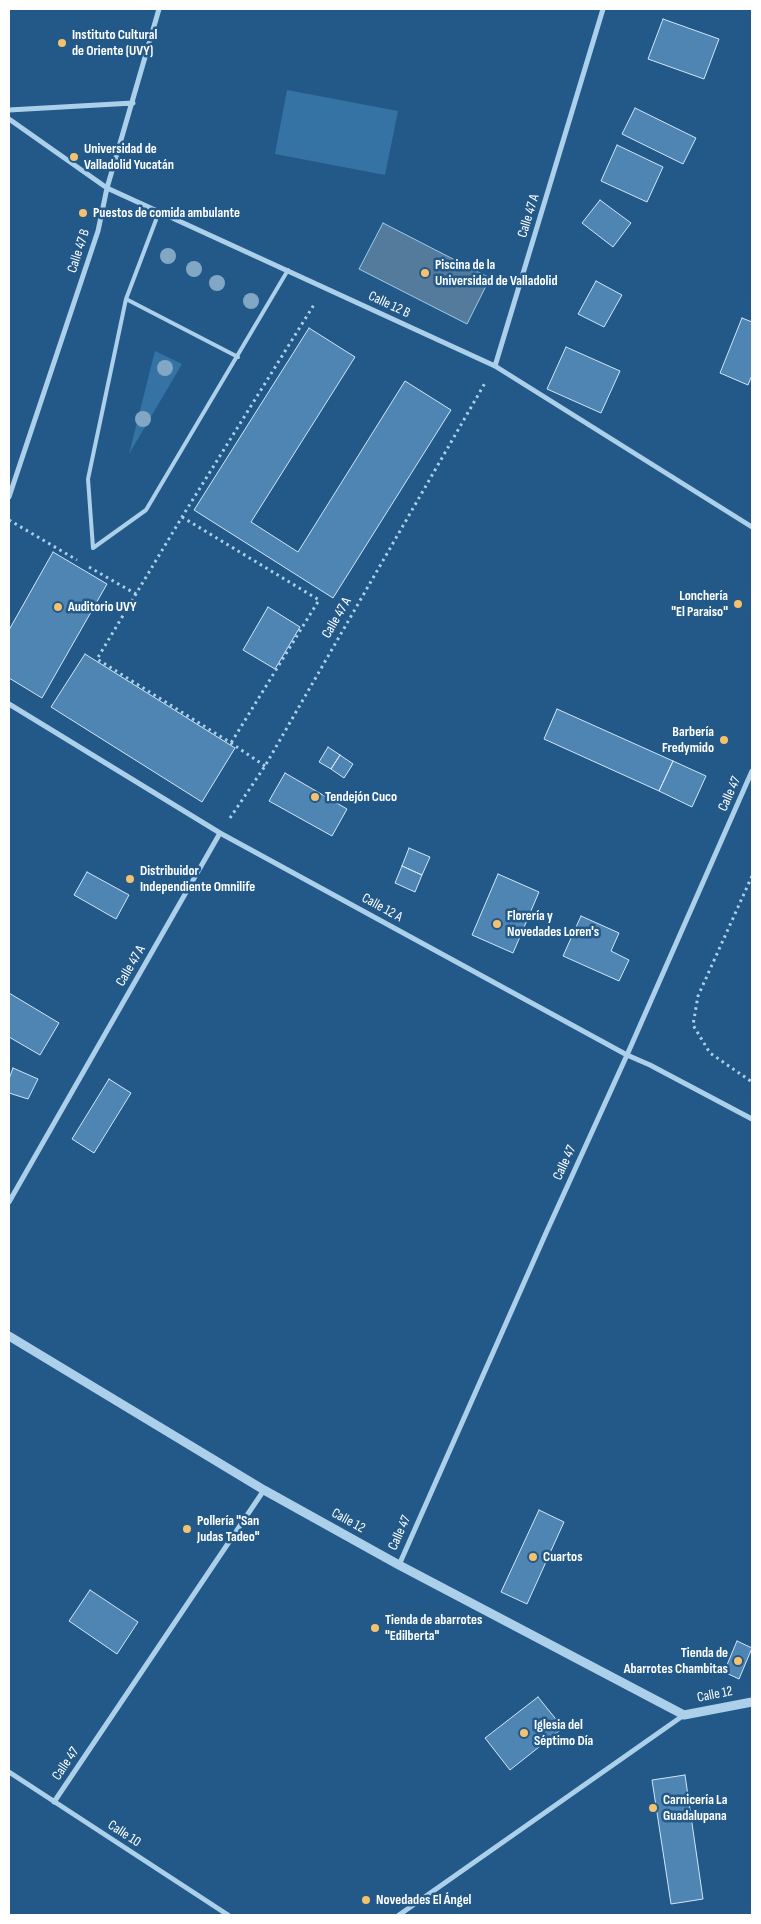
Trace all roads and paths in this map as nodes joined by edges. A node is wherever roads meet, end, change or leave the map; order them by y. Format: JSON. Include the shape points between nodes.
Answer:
{"nodes":[{"id":1,"x":159,"y":9,"type":"edge"},
{"id":2,"x":603,"y":9,"type":"edge"},
{"id":3,"x":133,"y":104,"type":"junction"},
{"id":4,"x":9,"y":110,"type":"edge"},
{"id":5,"x":9,"y":119,"type":"edge"},
{"id":6,"x":107,"y":188,"type":"junction"},
{"id":7,"x":159,"y":212,"type":"junction"},
{"id":8,"x":288,"y":270,"type":"junction"},
{"id":9,"x":325,"y":288,"type":"junction"},
{"id":10,"x":126,"y":299,"type":"junction"},
{"id":11,"x":238,"y":357,"type":"junction"},
{"id":12,"x":495,"y":366,"type":"junction"},
{"id":13,"x":9,"y":497,"type":"edge"},
{"id":14,"x":182,"y":517,"type":"junction"},
{"id":15,"x":9,"y":520,"type":"edge"},
{"id":16,"x":752,"y":527,"type":"edge"},
{"id":17,"x":136,"y":594,"type":"junction"},
{"id":18,"x":9,"y":704,"type":"edge"},
{"id":19,"x":231,"y":743,"type":"junction"},
{"id":20,"x":265,"y":766,"type":"junction"},
{"id":21,"x":752,"y":771,"type":"edge"},
{"id":22,"x":220,"y":833,"type":"junction"},
{"id":23,"x":752,"y":876,"type":"edge"},
{"id":24,"x":627,"y":1055,"type":"junction"},
{"id":25,"x":752,"y":1082,"type":"edge"},
{"id":26,"x":752,"y":1119,"type":"edge"},
{"id":27,"x":9,"y":1202,"type":"edge"},
{"id":28,"x":9,"y":1336,"type":"edge"},
{"id":29,"x":264,"y":1490,"type":"junction"},
{"id":30,"x":399,"y":1565,"type":"junction"},
{"id":31,"x":752,"y":1702,"type":"edge"},
{"id":32,"x":684,"y":1715,"type":"junction"},
{"id":33,"x":9,"y":1772,"type":"edge"},
{"id":34,"x":54,"y":1802,"type":"junction"},
{"id":35,"x":228,"y":1915,"type":"edge"},
{"id":36,"x":398,"y":1915,"type":"edge"}],
"edges":[{"from":1,"to":3,"type":"street","name":"Calle 47 B"},
{"from":2,"to":12,"type":"street","name":"Calle 47 A"},
{"from":3,"to":4,"type":"street"},
{"from":3,"to":6,"type":"street","name":"Calle 47 B"},
{"from":5,"to":6,"type":"street","name":"Calle 12 B"},
{"from":6,"to":7,"type":"street","name":"Calle 12 B"},
{"from":6,"to":13,"type":"street","name":"Calle 47 B","via":[[98,231]]},
{"from":7,"to":8,"type":"street","name":"Calle 12 B"},
{"from":7,"to":10,"type":"lane"},
{"from":8,"to":9,"type":"street","name":"Calle 12 B"},
{"from":8,"to":11,"type":"lane"},
{"from":9,"to":12,"type":"street","name":"Calle 12 B"},
{"from":9,"to":14,"type":"path"},
{"from":10,"to":11,"type":"lane"},
{"from":10,"to":11,"type":"lane","via":[[88,479],[93,548],[146,510]]},
{"from":12,"to":16,"type":"street","name":"Calle 12 B"},
{"from":12,"to":20,"type":"path","name":"Calle 47 A"},
{"from":14,"to":17,"type":"path"},
{"from":14,"to":19,"type":"path","via":[[319,600]]},
{"from":15,"to":17,"type":"path"},
{"from":17,"to":19,"type":"path","via":[[97,659]]},
{"from":18,"to":22,"type":"street","name":"Calle 12 A"},
{"from":19,"to":20,"type":"path"},
{"from":20,"to":22,"type":"path","name":"Calle 47 A"},
{"from":21,"to":24,"type":"street","name":"Calle 47"},
{"from":22,"to":24,"type":"street","name":"Calle 12 A"},
{"from":22,"to":27,"type":"street","name":"Calle 47 A"},
{"from":23,"to":25,"type":"path","via":[[698,996],[693,1026],[710,1053]]},
{"from":24,"to":26,"type":"street","name":"Calle 12 A"},
{"from":24,"to":30,"type":"street","name":"Calle 47"},
{"from":28,"to":29,"type":"street","name":"Calle 12"},
{"from":29,"to":30,"type":"street","name":"Calle 12"},
{"from":29,"to":34,"type":"street","name":"Calle 47"},
{"from":30,"to":32,"type":"street","name":"Calle 12"},
{"from":31,"to":32,"type":"street","name":"Calle 12"},
{"from":32,"to":36,"type":"street","name":"Calle 12"},
{"from":33,"to":34,"type":"street","name":"Calle 10"},
{"from":34,"to":35,"type":"street","name":"Calle 10"}]}
